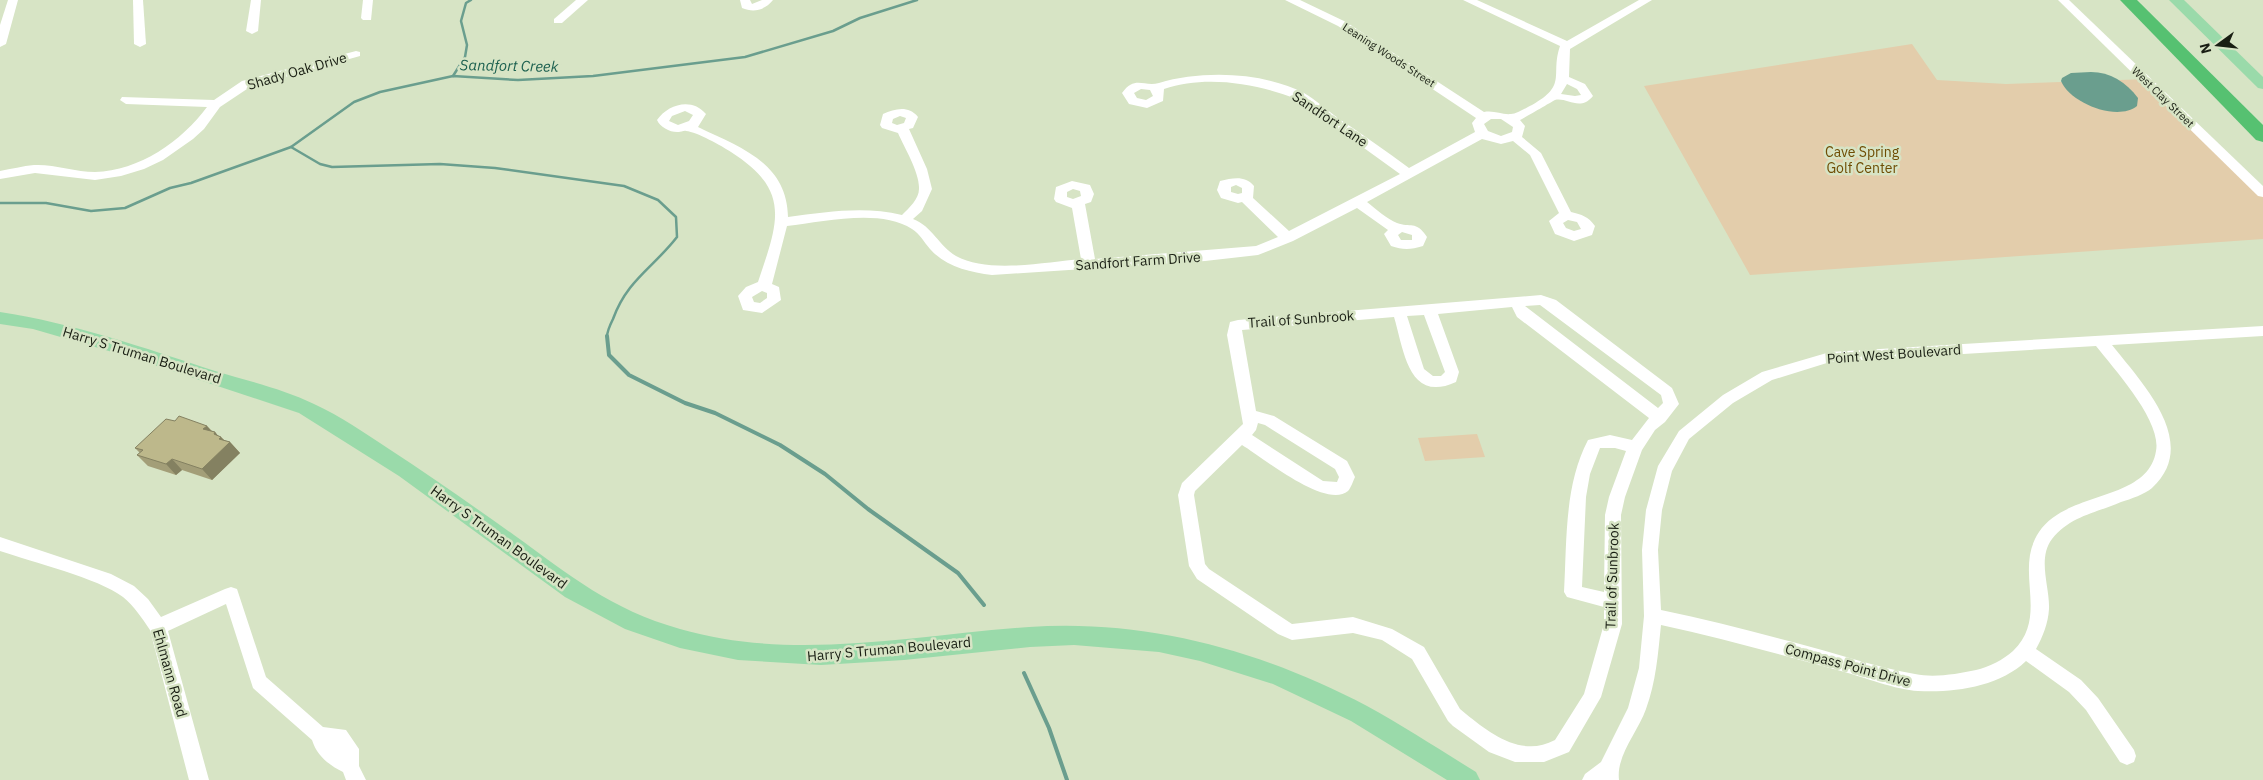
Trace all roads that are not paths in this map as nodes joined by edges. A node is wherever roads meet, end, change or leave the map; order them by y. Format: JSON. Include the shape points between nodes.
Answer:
{"nodes":[{"id":1,"x":11,"y":0,"type":"edge"},
{"id":2,"x":138,"y":0,"type":"edge"},
{"id":3,"x":256,"y":0,"type":"edge"},
{"id":4,"x":368,"y":0,"type":"edge"},
{"id":5,"x":583,"y":0,"type":"edge"},
{"id":6,"x":745,"y":0,"type":"edge"},
{"id":7,"x":768,"y":0,"type":"edge"},
{"id":8,"x":1290,"y":0,"type":"edge"},
{"id":9,"x":1468,"y":0,"type":"edge"},
{"id":10,"x":2064,"y":0,"type":"edge"},
{"id":11,"x":2128,"y":0,"type":"edge"},
{"id":12,"x":2148,"y":0,"type":"edge"},
{"id":13,"x":2176,"y":0,"type":"edge"},
{"id":14,"x":1641,"y":1,"type":"edge"},
{"id":15,"x":0,"y":2,"type":"edge"},
{"id":16,"x":367,"y":18,"type":"dead end"},
{"id":17,"x":558,"y":21,"type":"dead end"},
{"id":18,"x":252,"y":31,"type":"dead end"},
{"id":19,"x":0,"y":44,"type":"edge"},
{"id":20,"x":140,"y":44,"type":"dead end"},
{"id":21,"x":1567,"y":46,"type":"junction"},
{"id":22,"x":356,"y":54,"type":"dead end"},
{"id":23,"x":1562,"y":79,"type":"junction"},
{"id":24,"x":2263,"y":85,"type":"edge"},
{"id":25,"x":1156,"y":88,"type":"dead end"},
{"id":26,"x":1553,"y":96,"type":"junction"},
{"id":27,"x":126,"y":100,"type":"dead end"},
{"id":28,"x":216,"y":104,"type":"junction"},
{"id":29,"x":2263,"y":115,"type":"edge"},
{"id":30,"x":1483,"y":117,"type":"junction"},
{"id":31,"x":1512,"y":119,"type":"junction"},
{"id":32,"x":689,"y":127,"type":"dead end"},
{"id":33,"x":902,"y":128,"type":"dead end"},
{"id":34,"x":1482,"y":133,"type":"junction"},
{"id":35,"x":2263,"y":136,"type":"edge"},
{"id":36,"x":1514,"y":137,"type":"junction"},
{"id":37,"x":1409,"y":174,"type":"junction"},
{"id":38,"x":0,"y":175,"type":"edge"},
{"id":39,"x":2263,"y":194,"type":"edge"},
{"id":40,"x":1244,"y":197,"type":"dead end"},
{"id":41,"x":1358,"y":202,"type":"junction"},
{"id":42,"x":1078,"y":203,"type":"dead end"},
{"id":43,"x":1566,"y":215,"type":"dead end"},
{"id":44,"x":904,"y":220,"type":"junction"},
{"id":45,"x":783,"y":222,"type":"junction"},
{"id":46,"x":1396,"y":229,"type":"dead end"},
{"id":47,"x":1288,"y":238,"type":"junction"},
{"id":48,"x":1089,"y":264,"type":"junction"},
{"id":49,"x":764,"y":286,"type":"dead end"},
{"id":50,"x":1516,"y":302,"type":"junction"},
{"id":51,"x":1429,"y":309,"type":"junction"},
{"id":52,"x":1399,"y":312,"type":"junction"},
{"id":53,"x":1,"y":318,"type":"edge"},
{"id":54,"x":2263,"y":331,"type":"edge"},
{"id":55,"x":2101,"y":342,"type":"junction"},
{"id":56,"x":1251,"y":416,"type":"junction"},
{"id":57,"x":1660,"y":418,"type":"junction"},
{"id":58,"x":1241,"y":436,"type":"junction"},
{"id":59,"x":1635,"y":448,"type":"junction"},
{"id":60,"x":0,"y":544,"type":"edge"},
{"id":61,"x":1612,"y":601,"type":"junction"},
{"id":62,"x":1653,"y":616,"type":"junction"},
{"id":63,"x":158,"y":627,"type":"junction"},
{"id":64,"x":2025,"y":651,"type":"junction"},
{"id":65,"x":2127,"y":756,"type":"dead end"},
{"id":66,"x":353,"y":773,"type":"edge"},
{"id":67,"x":1609,"y":774,"type":"edge"},
{"id":68,"x":200,"y":780,"type":"edge"},
{"id":69,"x":1468,"y":780,"type":"edge"},
{"id":70,"x":1592,"y":780,"type":"edge"}],
"edges":[{"from":1,"to":15,"type":"street"},
{"from":1,"to":19,"type":"street"},
{"from":2,"to":20,"type":"street"},
{"from":3,"to":18,"type":"street"},
{"from":4,"to":16,"type":"street"},
{"from":5,"to":17,"type":"street"},
{"from":6,"to":7,"type":"street","via":[[746,6],[754,8]]},
{"from":8,"to":30,"type":"street","name":"Leaning Woods Street","via":[[1342,24]]},
{"from":9,"to":21,"type":"street"},
{"from":10,"to":39,"type":"street","name":"West Clay Street"},
{"from":11,"to":35,"type":"highway"},
{"from":12,"to":29,"type":"highway"},
{"from":13,"to":24,"type":"main road"},
{"from":14,"to":21,"type":"street"},
{"from":21,"to":23,"type":"street","via":[[1562,56]]},
{"from":22,"to":28,"type":"street","name":"Shady Oak Drive","via":[[246,84]]},
{"from":23,"to":26,"type":"street"},
{"from":23,"to":26,"type":"street","via":[[1581,86],[1587,96],[1574,100]]},
{"from":25,"to":37,"type":"street","name":"Sandfort Lane","via":[[1163,84],[1207,78],[1266,83],[1300,96]]},
{"from":26,"to":31,"type":"street"},
{"from":27,"to":28,"type":"street"},
{"from":28,"to":38,"type":"street","name":"Shady Oak Drive","via":[[200,126],[159,158],[120,172],[79,176],[35,169]]},
{"from":30,"to":31,"type":"street","via":[[1500,115]]},
{"from":30,"to":34,"type":"street","via":[[1478,126]]},
{"from":31,"to":36,"type":"street","via":[[1519,130]]},
{"from":32,"to":45,"type":"street","via":[[723,142],[772,179],[784,207]]},
{"from":33,"to":44,"type":"street","via":[[921,169],[926,189],[918,208]]},
{"from":34,"to":36,"type":"street","via":[[1499,139]]},
{"from":34,"to":37,"type":"street","name":"Sandfort Farm Drive"},
{"from":36,"to":43,"type":"street","via":[[1535,153]]},
{"from":37,"to":41,"type":"street","name":"Sandfort Farm Drive"},
{"from":40,"to":47,"type":"street"},
{"from":41,"to":46,"type":"street"},
{"from":41,"to":47,"type":"street","name":"Sandfort Farm Drive"},
{"from":42,"to":48,"type":"street"},
{"from":44,"to":45,"type":"street","name":"Sandfort Farm Drive","via":[[869,214]]},
{"from":44,"to":48,"type":"street","name":"Sandfort Farm Drive","via":[[917,226],[945,257],[958,264],[1005,270]]},
{"from":45,"to":49,"type":"street"},
{"from":47,"to":48,"type":"street","name":"Sandfort Farm Drive","via":[[1258,250],[1234,254]]},
{"from":50,"to":51,"type":"street","name":"Trail of Sunbrook"},
{"from":50,"to":57,"type":"street","via":[[1522,313]]},
{"from":50,"to":57,"type":"street","name":"Trail of Sunbrook","via":[[1541,300],[1551,304],[1667,392],[1671,404]]},
{"from":51,"to":52,"type":"street","name":"Trail of Sunbrook"},
{"from":51,"to":52,"type":"street","via":[[1452,372],[1451,378],[1444,382],[1431,383],[1422,378]]},
{"from":52,"to":56,"type":"street","name":"Trail of Sunbrook","via":[[1235,326]]},
{"from":53,"to":69,"type":"main road","name":"Harry S Truman Boulevard","via":[[33,323],[137,352],[306,408],[418,480],[574,591],[628,620],[662,633],[746,653],[806,657],[1076,636],[1121,637],[1204,650],[1240,661],[1343,705]]},
{"from":54,"to":55,"type":"street","name":"Point West Boulevard"},
{"from":55,"to":62,"type":"street","name":"Point West Boulevard","via":[[1830,356],[1757,380],[1684,435],[1664,470],[1654,510],[1650,550]]},
{"from":55,"to":64,"type":"street","name":"Compass Point Drive","via":[[2154,411],[2162,427],[2163,458],[2144,485],[2116,498],[2080,507],[2046,536],[2036,566],[2039,624]]},
{"from":56,"to":58,"type":"street","name":"Trail of Sunbrook","via":[[1251,426]]},
{"from":56,"to":58,"type":"street","via":[[1269,420],[1341,465],[1347,477],[1345,482],[1337,489],[1320,486]]},
{"from":57,"to":59,"type":"street","name":"Trail of Sunbrook","via":[[1650,426]]},
{"from":58,"to":61,"type":"street","name":"Trail of Sunbrook","via":[[1188,488],[1186,495],[1197,566],[1203,574],[1292,632],[1353,625],[1370,628],[1405,644],[1418,653],[1454,715],[1500,748],[1510,752],[1555,750],[1562,746],[1592,697],[1613,624]]},
{"from":59,"to":61,"type":"street","name":"Trail of Sunbrook","via":[[1616,497],[1613,515]]},
{"from":59,"to":61,"type":"street","via":[[1622,442],[1604,440],[1594,444],[1582,474],[1578,497],[1573,592]]},
{"from":60,"to":63,"type":"street","name":"Ehlmann Road","via":[[104,578],[128,591]]},
{"from":62,"to":64,"type":"street","name":"Compass Point Drive","via":[[1711,628],[1916,683],[1944,684],[1976,679],[2008,665]]},
{"from":62,"to":67,"type":"street","name":"Point West Boulevard","via":[[1648,668],[1638,709]]},
{"from":63,"to":66,"type":"street","via":[[231,594],[259,682],[319,735],[339,736],[350,749]]},
{"from":63,"to":68,"type":"street","name":"Ehlmann Road"},
{"from":64,"to":65,"type":"street","via":[[2075,686],[2092,704]]},
{"from":67,"to":70,"type":"street","name":"Point West Boulevard"}]}
